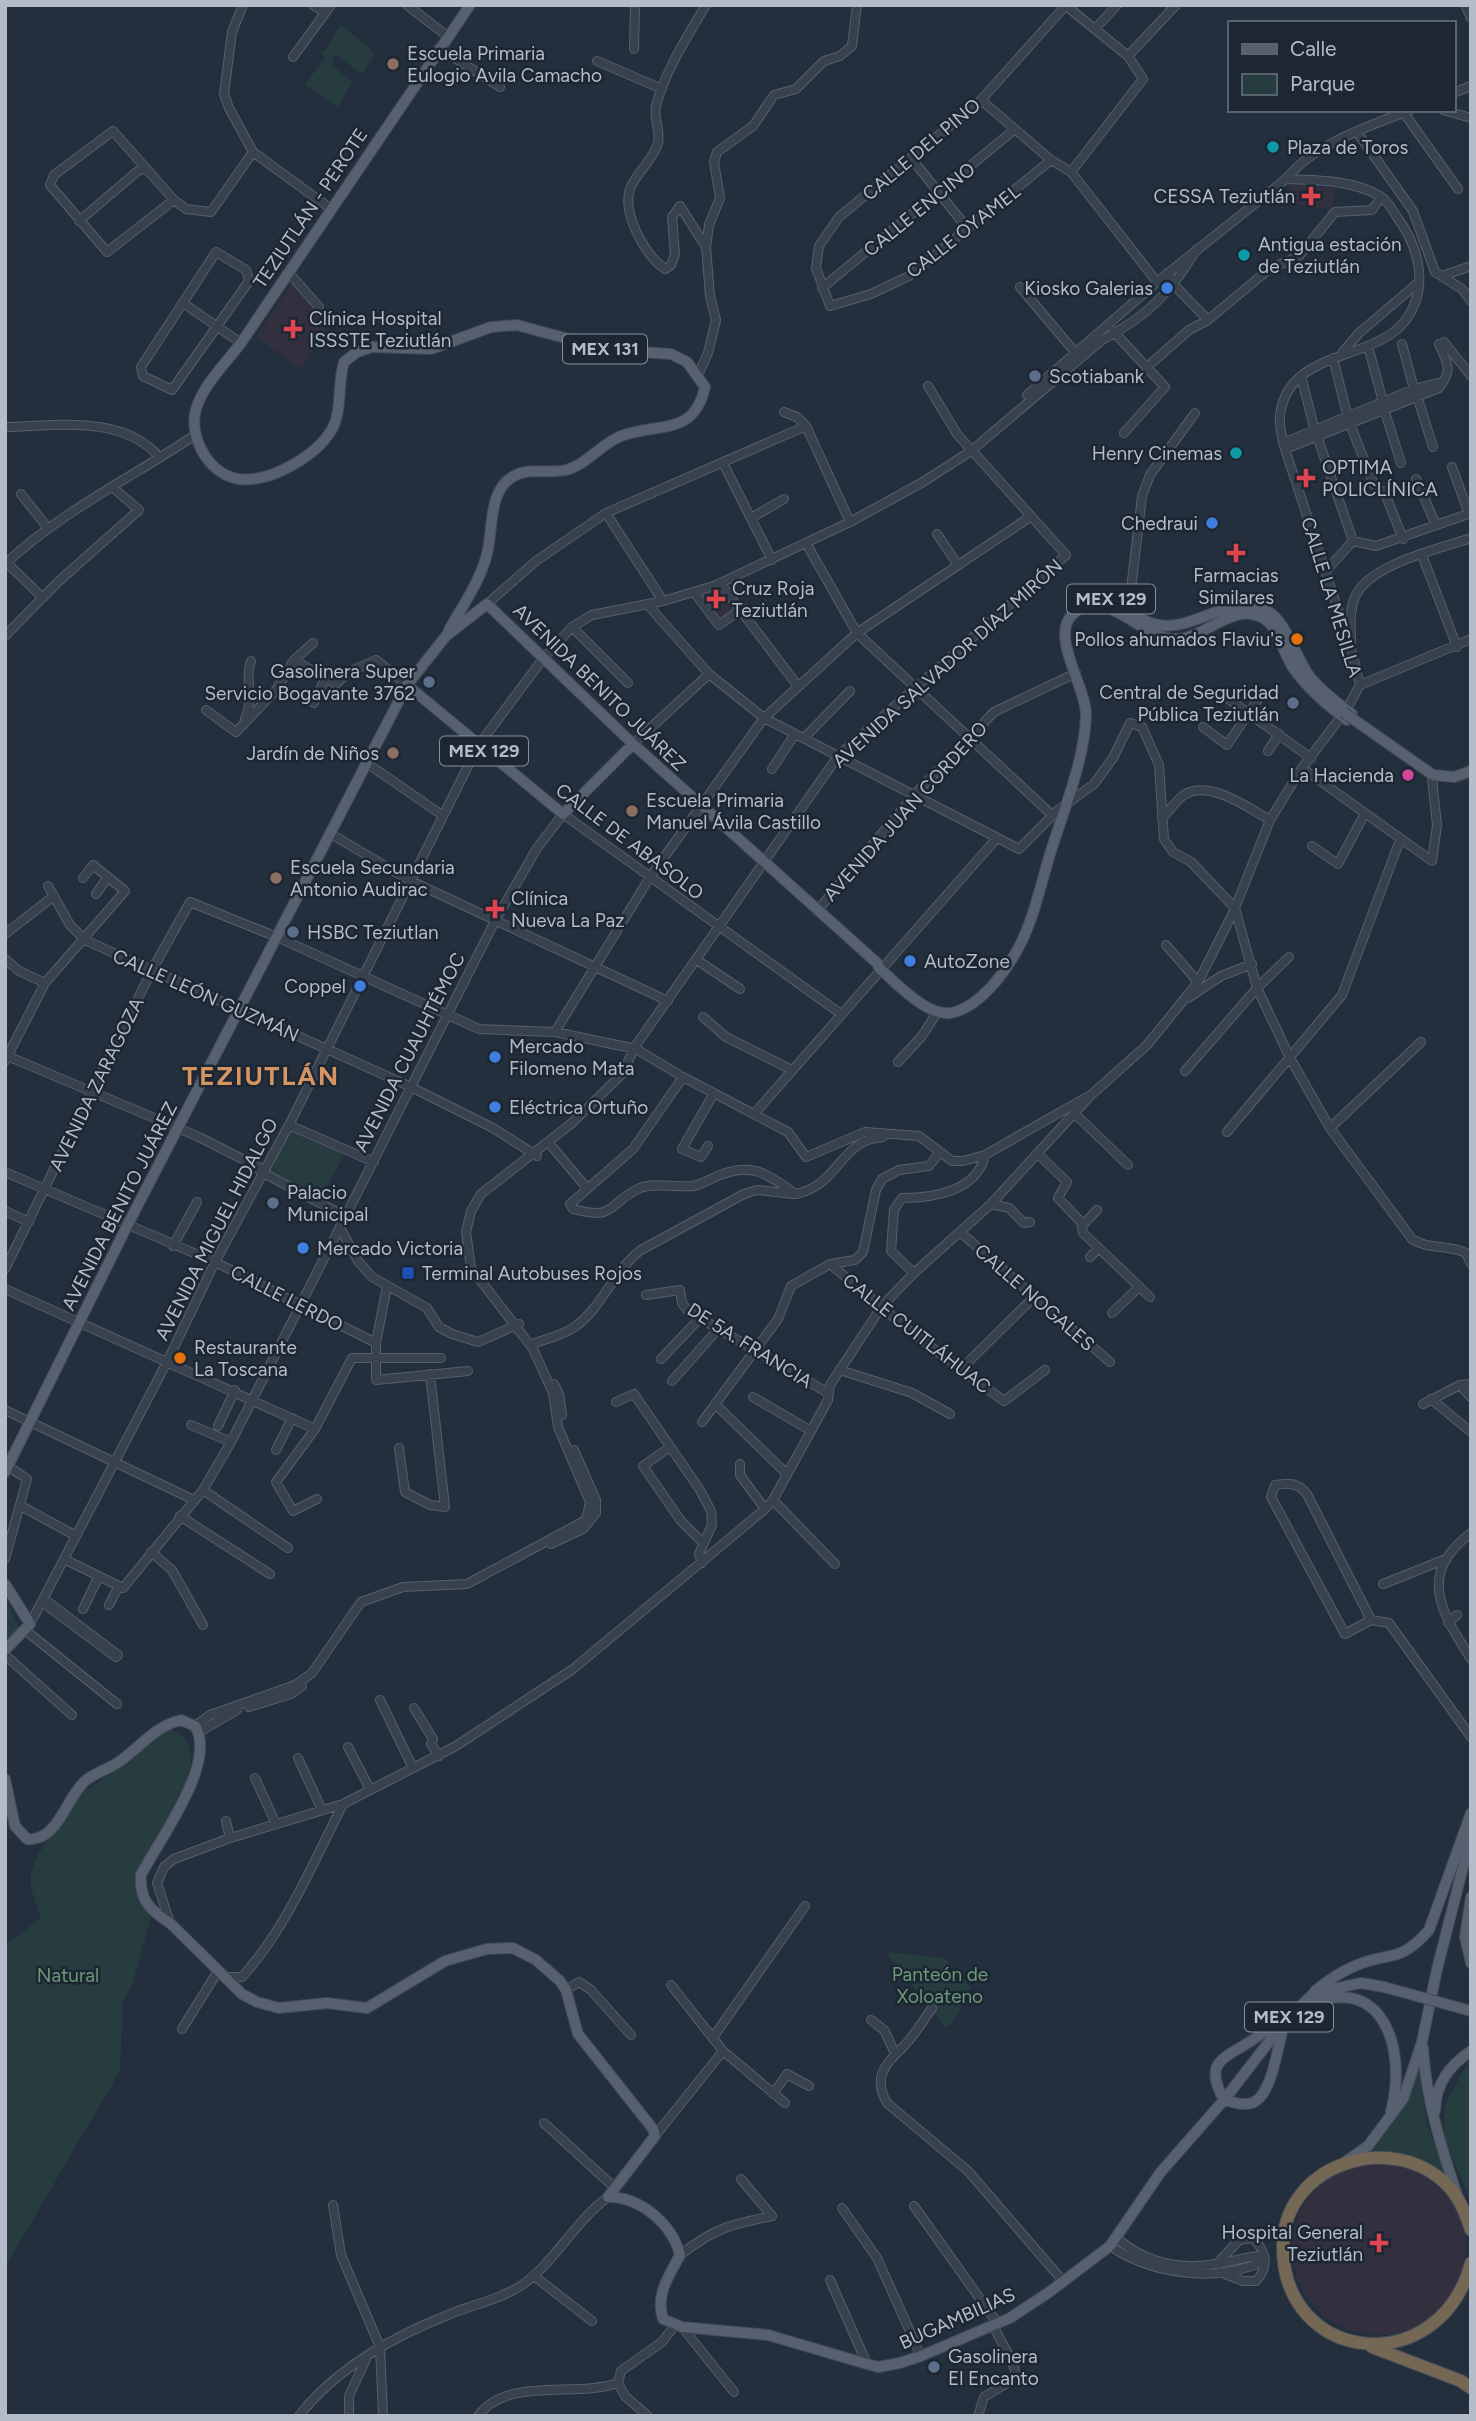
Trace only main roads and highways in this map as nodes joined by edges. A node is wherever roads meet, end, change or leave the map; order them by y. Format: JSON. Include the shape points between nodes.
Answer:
{"nodes":[{"id":1,"x":470,"y":5,"type":"edge"},
{"id":2,"x":1150,"y":627,"type":"junction"},
{"id":3,"x":446,"y":636,"type":"junction"},
{"id":4,"x":407,"y":685,"type":"junction"},
{"id":5,"x":1344,"y":713,"type":"junction"},
{"id":6,"x":633,"y":744,"type":"junction"},
{"id":7,"x":1471,"y":771,"type":"edge"},
{"id":8,"x":563,"y":814,"type":"joint"},
{"id":9,"x":7,"y":1469,"type":"edge"},
{"id":10,"x":5,"y":1584,"type":"edge"},
{"id":11,"x":5,"y":1653,"type":"edge"},
{"id":12,"x":5,"y":1779,"type":"edge"},
{"id":13,"x":1471,"y":1814,"type":"edge"},
{"id":14,"x":1471,"y":1836,"type":"edge"},
{"id":15,"x":1471,"y":1897,"type":"edge"},
{"id":16,"x":1471,"y":1963,"type":"edge"},
{"id":17,"x":1314,"y":1993,"type":"junction"},
{"id":18,"x":1471,"y":2011,"type":"edge"},
{"id":19,"x":1289,"y":2018,"type":"junction"},
{"id":20,"x":1422,"y":2042,"type":"junction"},
{"id":21,"x":1471,"y":2051,"type":"edge"},
{"id":22,"x":1224,"y":2101,"type":"junction"},
{"id":23,"x":1388,"y":2123,"type":"junction"},
{"id":24,"x":1435,"y":2127,"type":"junction"},
{"id":25,"x":1345,"y":2162,"type":"junction"},
{"id":26,"x":1458,"y":2199,"type":"junction"},
{"id":27,"x":1471,"y":2230,"type":"edge"},
{"id":28,"x":1471,"y":2263,"type":"edge"},
{"id":29,"x":1361,"y":2344,"type":"junction"},
{"id":30,"x":1471,"y":2388,"type":"edge"}],
"edges":[{"from":1,"to":3,"type":"main road","name":"TEZIUTLÁN - PEROTE","number":"MEX 131","via":[[200,400],[194,422],[203,455],[231,476],[248,478],[276,472],[322,443],[333,428],[344,362],[372,347],[431,349],[491,327],[517,325],[608,350],[671,354],[687,362],[705,387],[697,411],[689,418],[621,436],[570,469],[532,471],[514,475],[505,483],[494,505],[488,551]]},
{"from":2,"to":5,"type":"main road","number":"MEX 129","via":[[1177,639],[1242,613],[1262,617],[1273,626],[1305,684]]},
{"from":2,"to":6,"type":"main road","name":"AVENIDA BENITO JUÁREZ","number":"MEX 129","via":[[1107,606],[1089,605],[1072,615],[1064,633],[1086,715],[1026,934],[1003,974],[954,1013],[932,1007],[880,965]]},
{"from":2,"to":7,"type":"main road","number":"MEX 129","bridge":true,"via":[[1189,631],[1246,607],[1264,612],[1276,622],[1292,659],[1323,695],[1416,764],[1442,777]]},
{"from":3,"to":4,"type":"main road","name":"AVENIDA BENITO JUÁREZ"},
{"from":3,"to":6,"type":"main road","name":"AVENIDA BENITO JUÁREZ","via":[[487,604]]},
{"from":4,"to":8,"type":"main road","name":"CALLE DE ABASOLO","number":"MEX 129"},
{"from":4,"to":9,"type":"main road","name":"AVENIDA BENITO JUÁREZ","via":[[128,1224]]},
{"from":5,"to":7,"type":"main road","number":"MEX 129","via":[[1434,772]]},
{"from":5,"to":7,"type":"main road","number":"MEX 129","via":[[1432,778],[1452,781]]},
{"from":6,"to":8,"type":"main road","name":"AVENIDA CUAUHTÉMOC"},
{"from":10,"to":11,"type":"main road","name":"AVENIDA MIGUEL HIDALGO","via":[[27,1627]]},
{"from":12,"to":22,"type":"main road","name":"BUGAMBILIAS","via":[[15,1826],[27,1839],[37,1840],[47,1835],[86,1781],[122,1761],[155,1731],[181,1720],[197,1729],[200,1758],[190,1788],[141,1875],[140,1889],[146,1904],[257,2003],[279,2008],[327,2003],[367,2008],[445,1961],[500,1947],[522,1951],[566,1990],[578,2034],[648,2120],[655,2136],[611,2193],[646,2207],[667,2230],[680,2255],[658,2306],[663,2319],[678,2326],[768,2335],[878,2367],[921,2356],[1010,2318],[1113,2241],[1160,2174]]},
{"from":13,"to":17,"type":"main road","via":[[1429,1930],[1415,1946],[1395,1958],[1359,1965]]},
{"from":14,"to":20,"type":"main road"},
{"from":15,"to":16,"type":"main road","via":[[1465,1937]]},
{"from":17,"to":18,"type":"main road","number":"MEX 129","bridge":true,"via":[[1361,1983]]},
{"from":17,"to":19,"type":"main road","number":"MEX 129"},
{"from":19,"to":22,"type":"main road","number":"MEX 129"},
{"from":19,"to":22,"type":"main road","via":[[1265,2092],[1254,2103]]},
{"from":19,"to":22,"type":"main road","via":[[1227,2053],[1216,2065],[1215,2084]]},
{"from":19,"to":23,"type":"main road","via":[[1311,2004],[1360,2000],[1383,2017],[1393,2043],[1397,2088]]},
{"from":20,"to":23,"type":"main road","via":[[1403,2099]]},
{"from":20,"to":24,"type":"main road","via":[[1425,2085]]},
{"from":21,"to":24,"type":"main road","via":[[1455,2063],[1438,2088]]},
{"from":23,"to":25,"type":"main road","via":[[1368,2146]]},
{"from":24,"to":26,"type":"main road"},
{"from":25,"to":26,"type":"highway","via":[[1382,2156],[1406,2161],[1434,2175]]},
{"from":25,"to":29,"type":"highway","via":[[1313,2182],[1299,2199],[1283,2245],[1294,2294],[1310,2315],[1338,2336]]},
{"from":26,"to":27,"type":"highway"},
{"from":28,"to":29,"type":"highway","via":[[1464,2287],[1427,2330],[1390,2344]]},
{"from":29,"to":30,"type":"highway"}]}
